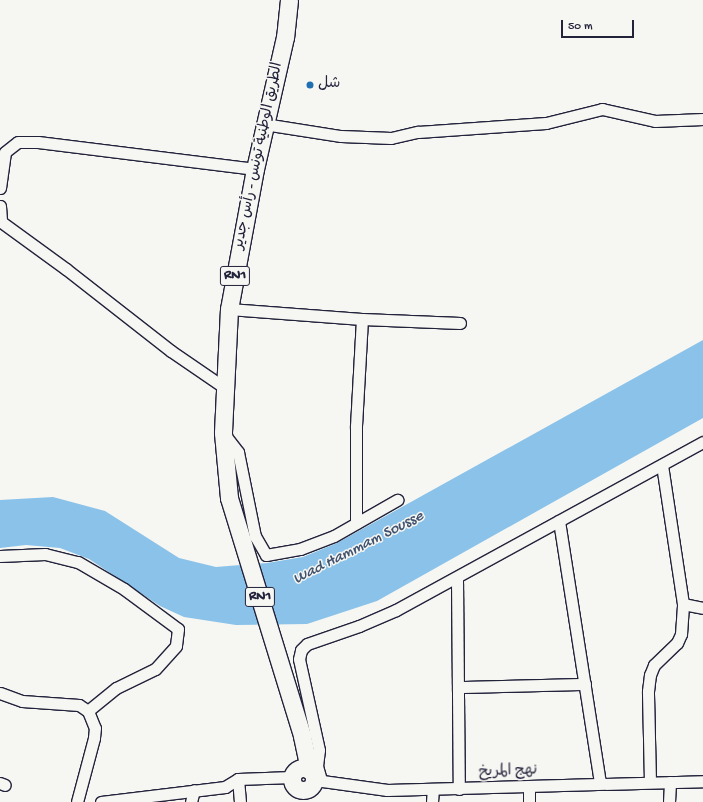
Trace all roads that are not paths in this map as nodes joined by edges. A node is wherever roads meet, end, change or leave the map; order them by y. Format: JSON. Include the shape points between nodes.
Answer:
{"nodes":[{"id":1,"x":289,"y":0,"type":"edge"},
{"id":2,"x":703,"y":120,"type":"edge"},
{"id":3,"x":264,"y":124,"type":"junction"},
{"id":4,"x":255,"y":169,"type":"junction"},
{"id":5,"x":0,"y":188,"type":"edge"},
{"id":6,"x":0,"y":206,"type":"edge"},
{"id":7,"x":1,"y":222,"type":"edge"},
{"id":8,"x":229,"y":309,"type":"junction"},
{"id":9,"x":362,"y":320,"type":"junction"},
{"id":10,"x":460,"y":323,"type":"dead end"},
{"id":11,"x":225,"y":388,"type":"junction"},
{"id":12,"x":223,"y":433,"type":"junction"},
{"id":13,"x":703,"y":442,"type":"edge"},
{"id":14,"x":662,"y":465,"type":"junction"},
{"id":15,"x":397,"y":500,"type":"dead end"},
{"id":16,"x":559,"y":521,"type":"junction"},
{"id":17,"x":356,"y":524,"type":"junction"},
{"id":18,"x":0,"y":556,"type":"edge"},
{"id":19,"x":457,"y":579,"type":"junction"},
{"id":20,"x":683,"y":604,"type":"junction"},
{"id":21,"x":703,"y":608,"type":"edge"},
{"id":22,"x":585,"y":684,"type":"junction"},
{"id":23,"x":459,"y":687,"type":"junction"},
{"id":24,"x":0,"y":693,"type":"edge"},
{"id":25,"x":88,"y":711,"type":"junction"},
{"id":26,"x":305,"y":778,"type":"junction"},
{"id":27,"x":238,"y":779,"type":"junction"},
{"id":28,"x":703,"y":781,"type":"edge"},
{"id":29,"x":650,"y":782,"type":"junction"},
{"id":30,"x":670,"y":782,"type":"junction"},
{"id":31,"x":600,"y":783,"type":"junction"},
{"id":32,"x":529,"y":787,"type":"junction"},
{"id":33,"x":459,"y":789,"type":"junction"},
{"id":34,"x":194,"y":790,"type":"junction"},
{"id":35,"x":433,"y":790,"type":"junction"},
{"id":36,"x":77,"y":802,"type":"edge"},
{"id":37,"x":101,"y":802,"type":"edge"},
{"id":38,"x":191,"y":802,"type":"edge"},
{"id":39,"x":240,"y":802,"type":"edge"},
{"id":40,"x":295,"y":802,"type":"edge"},
{"id":41,"x":310,"y":802,"type":"edge"},
{"id":42,"x":432,"y":802,"type":"edge"},
{"id":43,"x":529,"y":802,"type":"edge"},
{"id":44,"x":669,"y":802,"type":"edge"}],
"edges":[{"from":1,"to":3,"type":"main road","name":"الطريق الوطنية تونس - رأس جدير","number":"RN1","via":[[285,37]]},
{"from":2,"to":3,"type":"street","via":[[655,121],[602,109],[546,123],[418,132],[391,138],[341,136]]},
{"from":3,"to":4,"type":"main road","name":"الطريق الوطنية تونس - رأس جدير","number":"RN1"},
{"from":4,"to":5,"type":"street","via":[[38,142],[18,142],[5,152]]},
{"from":4,"to":8,"type":"main road","name":"الطريق الوطنية تونس - رأس جدير","number":"RN1"},
{"from":6,"to":7,"type":"street"},
{"from":7,"to":11,"type":"street"},
{"from":8,"to":9,"type":"street"},
{"from":8,"to":11,"type":"main road","name":"الطريق الوطنية تونس - رأس جدير","number":"RN1"},
{"from":9,"to":10,"type":"street"},
{"from":9,"to":17,"type":"street","via":[[356,426]]},
{"from":11,"to":12,"type":"main road","name":"الطريق الوطنية تونس - رأس جدير","number":"RN1"},
{"from":12,"to":17,"type":"street","via":[[238,452],[255,536],[266,555],[300,549]]},
{"from":12,"to":26,"type":"main road","name":"الطريق الوطنية تونس - رأس جدير","number":"RN1","via":[[229,498],[294,710]]},
{"from":13,"to":14,"type":"street"},
{"from":14,"to":16,"type":"street"},
{"from":14,"to":20,"type":"street"},
{"from":15,"to":17,"type":"street"},
{"from":16,"to":19,"type":"street"},
{"from":16,"to":22,"type":"street"},
{"from":18,"to":25,"type":"street","via":[[45,554],[78,562],[124,589],[178,629],[176,646],[160,664],[116,688]]},
{"from":19,"to":23,"type":"street"},
{"from":19,"to":26,"type":"street","via":[[359,626],[307,644],[301,650],[299,659],[319,750],[317,766]]},
{"from":20,"to":21,"type":"street"},
{"from":20,"to":29,"type":"street","via":[[682,634],[677,643],[654,665],[650,675]]},
{"from":22,"to":23,"type":"street"},
{"from":22,"to":31,"type":"street"},
{"from":23,"to":33,"type":"street"},
{"from":24,"to":25,"type":"street","via":[[22,700],[79,705]]},
{"from":25,"to":36,"type":"street","via":[[95,728],[94,738]]},
{"from":26,"to":27,"type":"street","name":"نهج المريخ"},
{"from":26,"to":35,"type":"street","name":"نهج المريخ","via":[[387,790]]},
{"from":26,"to":40,"type":"main road","name":"الطريق الوطنية تونس - رأس جدير","number":"RN1"},
{"from":26,"to":41,"type":"main road","name":"الطريق الوطنية تونس - رأس جدير","number":"RN1"},
{"from":27,"to":34,"type":"street","via":[[225,788]]},
{"from":27,"to":39,"type":"street"},
{"from":28,"to":30,"type":"street","name":"نهج المريخ"},
{"from":29,"to":30,"type":"street","name":"نهج المريخ"},
{"from":29,"to":31,"type":"street","name":"نهج المريخ"},
{"from":30,"to":44,"type":"street"},
{"from":31,"to":32,"type":"street","name":"نهج المريخ"},
{"from":32,"to":33,"type":"street","name":"نهج المريخ"},
{"from":32,"to":43,"type":"street"},
{"from":33,"to":35,"type":"street","name":"نهج المريخ"},
{"from":34,"to":37,"type":"street"},
{"from":34,"to":38,"type":"street"},
{"from":35,"to":42,"type":"street"}]}
